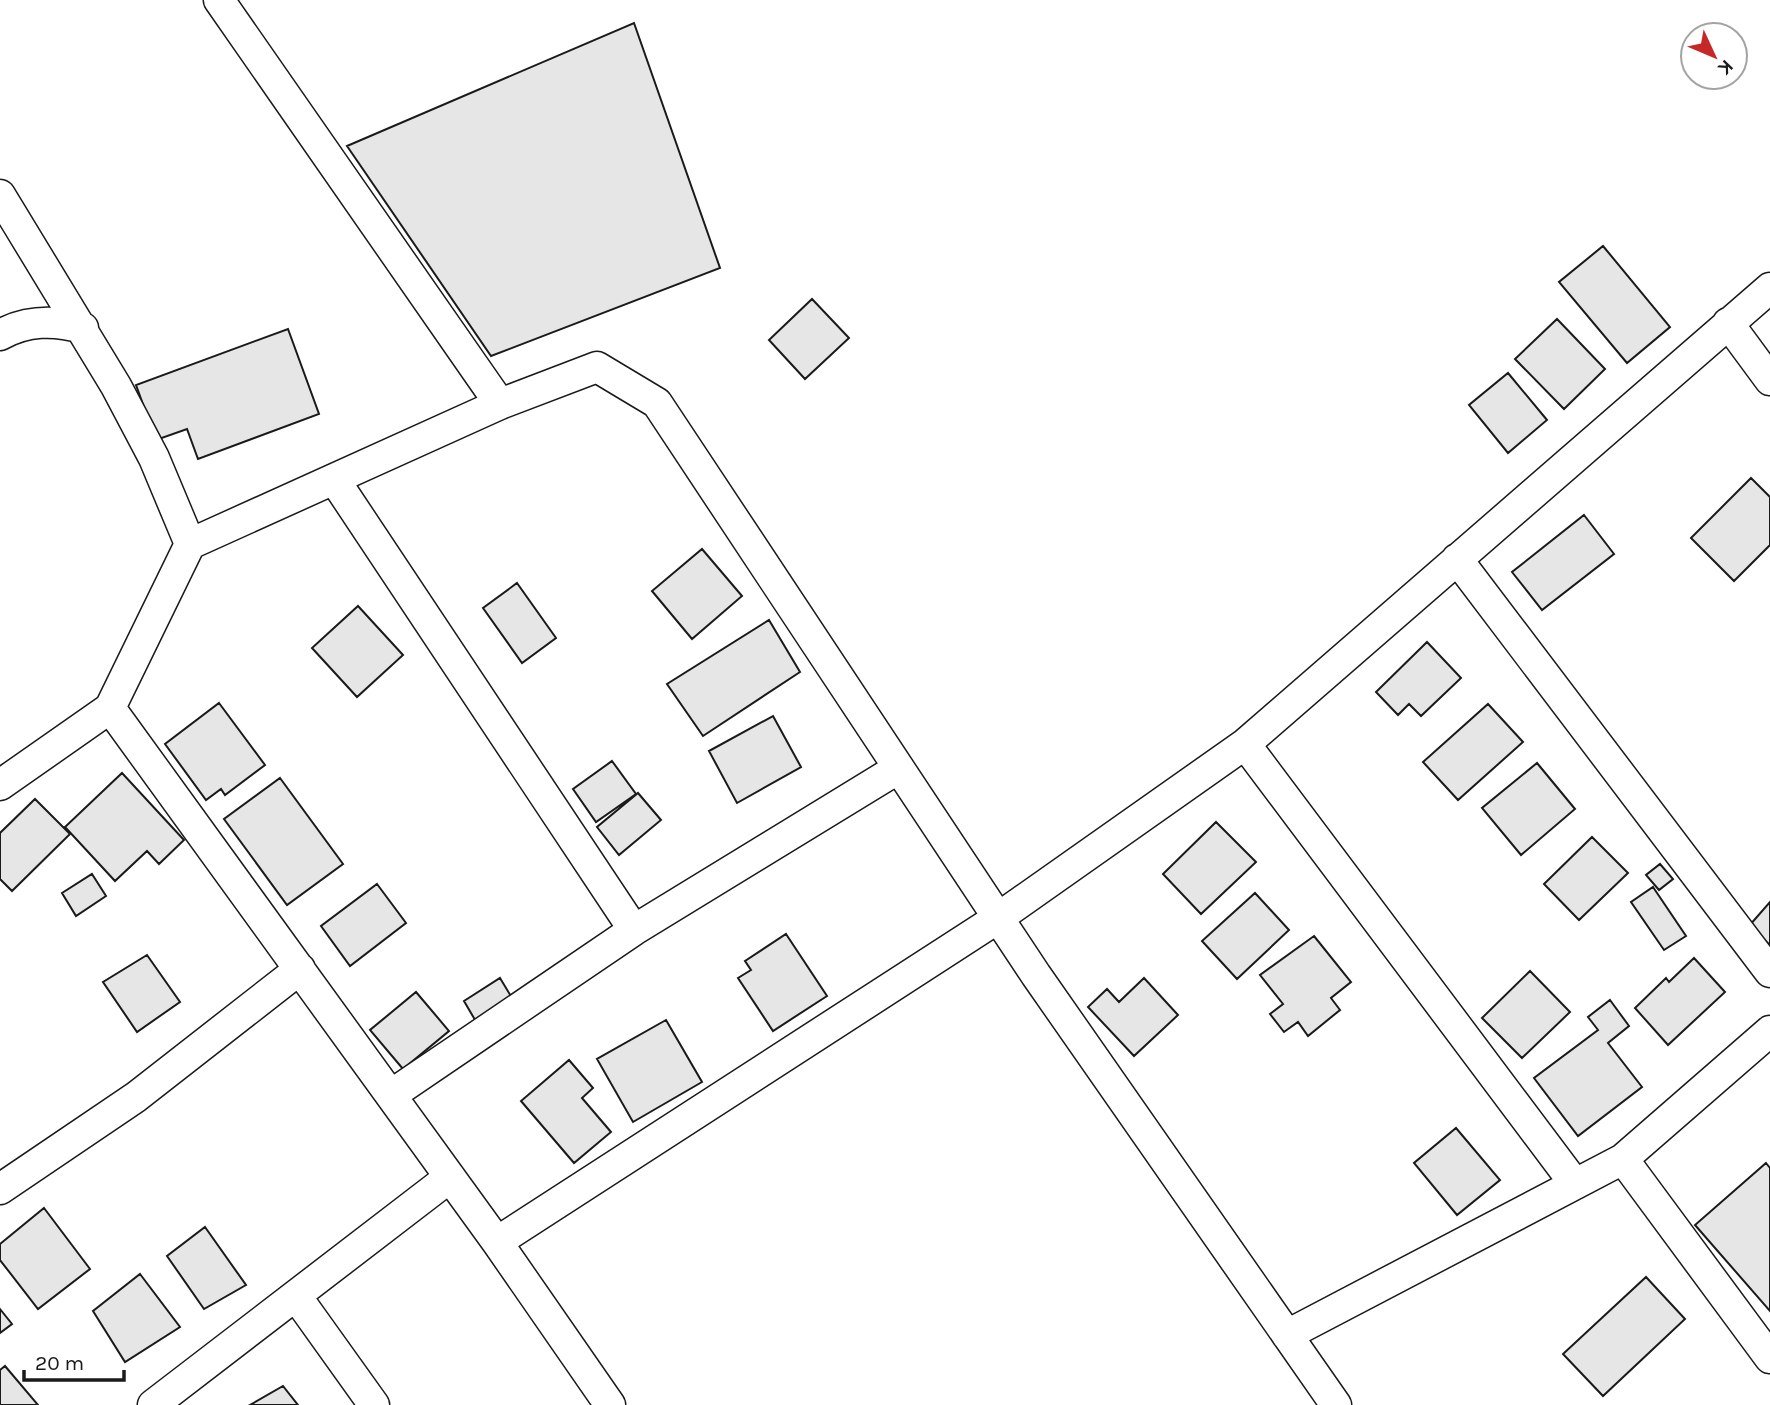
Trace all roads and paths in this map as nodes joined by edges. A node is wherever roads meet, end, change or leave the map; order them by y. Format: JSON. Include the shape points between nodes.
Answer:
{"nodes":[{"id":1,"x":219,"y":0,"type":"edge"},
{"id":2,"x":0,"y":195,"type":"edge"},
{"id":3,"x":1770,"y":288,"type":"edge"},
{"id":4,"x":1728,"y":323,"type":"junction"},
{"id":5,"x":83,"y":328,"type":"junction"},
{"id":6,"x":0,"y":335,"type":"edge"},
{"id":7,"x":1770,"y":380,"type":"edge"},
{"id":8,"x":500,"y":404,"type":"junction"},
{"id":9,"x":334,"y":479,"type":"junction"},
{"id":10,"x":190,"y":544,"type":"junction"},
{"id":11,"x":1457,"y":559,"type":"junction"},
{"id":12,"x":110,"y":708,"type":"junction"},
{"id":13,"x":1245,"y":744,"type":"junction"},
{"id":14,"x":899,"y":768,"type":"junction"},
{"id":15,"x":0,"y":785,"type":"edge"},
{"id":16,"x":998,"y":918,"type":"junction"},
{"id":17,"x":635,"y":930,"type":"junction"},
{"id":18,"x":300,"y":968,"type":"junction"},
{"id":19,"x":1770,"y":972,"type":"edge"},
{"id":20,"x":1770,"y":1031,"type":"edge"},
{"id":21,"x":391,"y":1095,"type":"junction"},
{"id":22,"x":1623,"y":1159,"type":"junction"},
{"id":23,"x":450,"y":1177,"type":"junction"},
{"id":24,"x":1575,"y":1184,"type":"junction"},
{"id":25,"x":0,"y":1189,"type":"edge"},
{"id":26,"x":497,"y":1242,"type":"junction"},
{"id":27,"x":296,"y":1296,"type":"junction"},
{"id":28,"x":1287,"y":1335,"type":"junction"},
{"id":29,"x":1770,"y":1358,"type":"edge"},
{"id":30,"x":153,"y":1405,"type":"edge"},
{"id":31,"x":374,"y":1405,"type":"edge"},
{"id":32,"x":610,"y":1405,"type":"edge"},
{"id":33,"x":1336,"y":1405,"type":"edge"}],
"edges":[{"from":1,"to":8,"type":"street"},
{"from":2,"to":5,"type":"street"},
{"from":3,"to":4,"type":"street"},
{"from":4,"to":7,"type":"street"},
{"from":4,"to":11,"type":"street"},
{"from":5,"to":6,"type":"street","via":[[41,322]]},
{"from":5,"to":10,"type":"street","via":[[154,458]]},
{"from":8,"to":9,"type":"street"},
{"from":8,"to":14,"type":"street","via":[[597,367],[657,403]]},
{"from":9,"to":10,"type":"street"},
{"from":9,"to":17,"type":"street"},
{"from":10,"to":12,"type":"street"},
{"from":11,"to":13,"type":"street"},
{"from":11,"to":19,"type":"street"},
{"from":12,"to":15,"type":"street"},
{"from":12,"to":18,"type":"street"},
{"from":13,"to":16,"type":"street"},
{"from":13,"to":24,"type":"street"},
{"from":14,"to":16,"type":"street"},
{"from":14,"to":17,"type":"street"},
{"from":16,"to":26,"type":"street"},
{"from":16,"to":28,"type":"street"},
{"from":17,"to":21,"type":"street"},
{"from":18,"to":21,"type":"street"},
{"from":18,"to":25,"type":"street","via":[[136,1097]]},
{"from":20,"to":22,"type":"street"},
{"from":21,"to":23,"type":"street"},
{"from":22,"to":24,"type":"street"},
{"from":22,"to":29,"type":"street"},
{"from":23,"to":26,"type":"street"},
{"from":23,"to":27,"type":"street"},
{"from":24,"to":28,"type":"street"},
{"from":26,"to":32,"type":"street"},
{"from":27,"to":30,"type":"street"},
{"from":27,"to":31,"type":"street"},
{"from":28,"to":33,"type":"street"}]}
